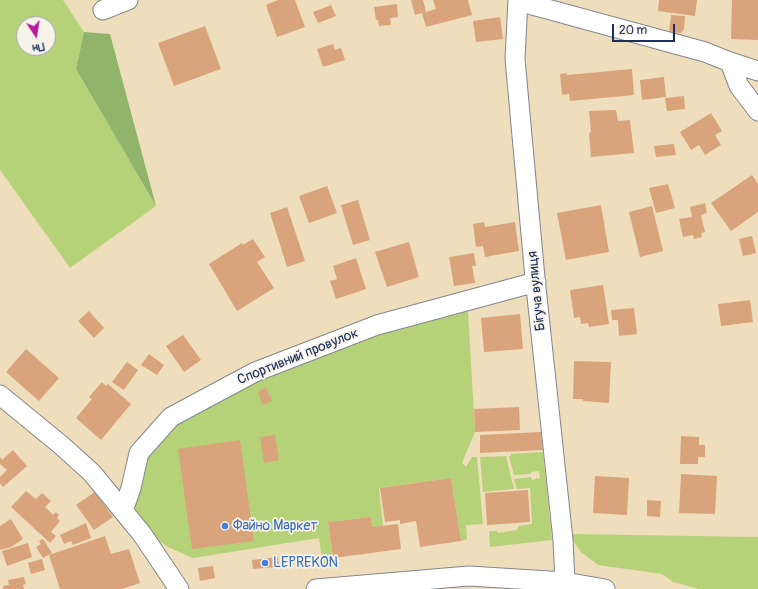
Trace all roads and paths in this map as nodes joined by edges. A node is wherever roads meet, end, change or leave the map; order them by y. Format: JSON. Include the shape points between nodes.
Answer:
{"nodes":[{"id":1,"x":128,"y":0,"type":"edge"},
{"id":2,"x":518,"y":1,"type":"edge"},
{"id":3,"x":103,"y":10,"type":"dead end"},
{"id":4,"x":730,"y":62,"type":"junction"},
{"id":5,"x":758,"y":71,"type":"edge"},
{"id":6,"x":758,"y":111,"type":"edge"},
{"id":7,"x":536,"y":282,"type":"junction"},
{"id":8,"x":0,"y":395,"type":"edge"},
{"id":9,"x":123,"y":511,"type":"junction"},
{"id":10,"x":565,"y":582,"type":"junction"},
{"id":11,"x":179,"y":589,"type":"edge"},
{"id":12,"x":316,"y":589,"type":"edge"},
{"id":13,"x":606,"y":589,"type":"edge"}],
"edges":[{"from":1,"to":3,"type":"street"},
{"from":2,"to":4,"type":"street","via":[[705,52]]},
{"from":2,"to":7,"type":"street","name":"Бігуча вулиця","via":[[514,58]]},
{"from":4,"to":5,"type":"street"},
{"from":4,"to":6,"type":"street","via":[[739,86]]},
{"from":7,"to":9,"type":"street","name":"Спортивний провулок","via":[[377,325],[255,372],[171,417],[139,453]]},
{"from":7,"to":10,"type":"street","name":"Бігуча вулиця","via":[[563,540]]},
{"from":8,"to":9,"type":"street","via":[[92,473]]},
{"from":9,"to":11,"type":"street","via":[[142,534]]},
{"from":10,"to":12,"type":"street","via":[[469,576]]},
{"from":10,"to":13,"type":"street"}]}
